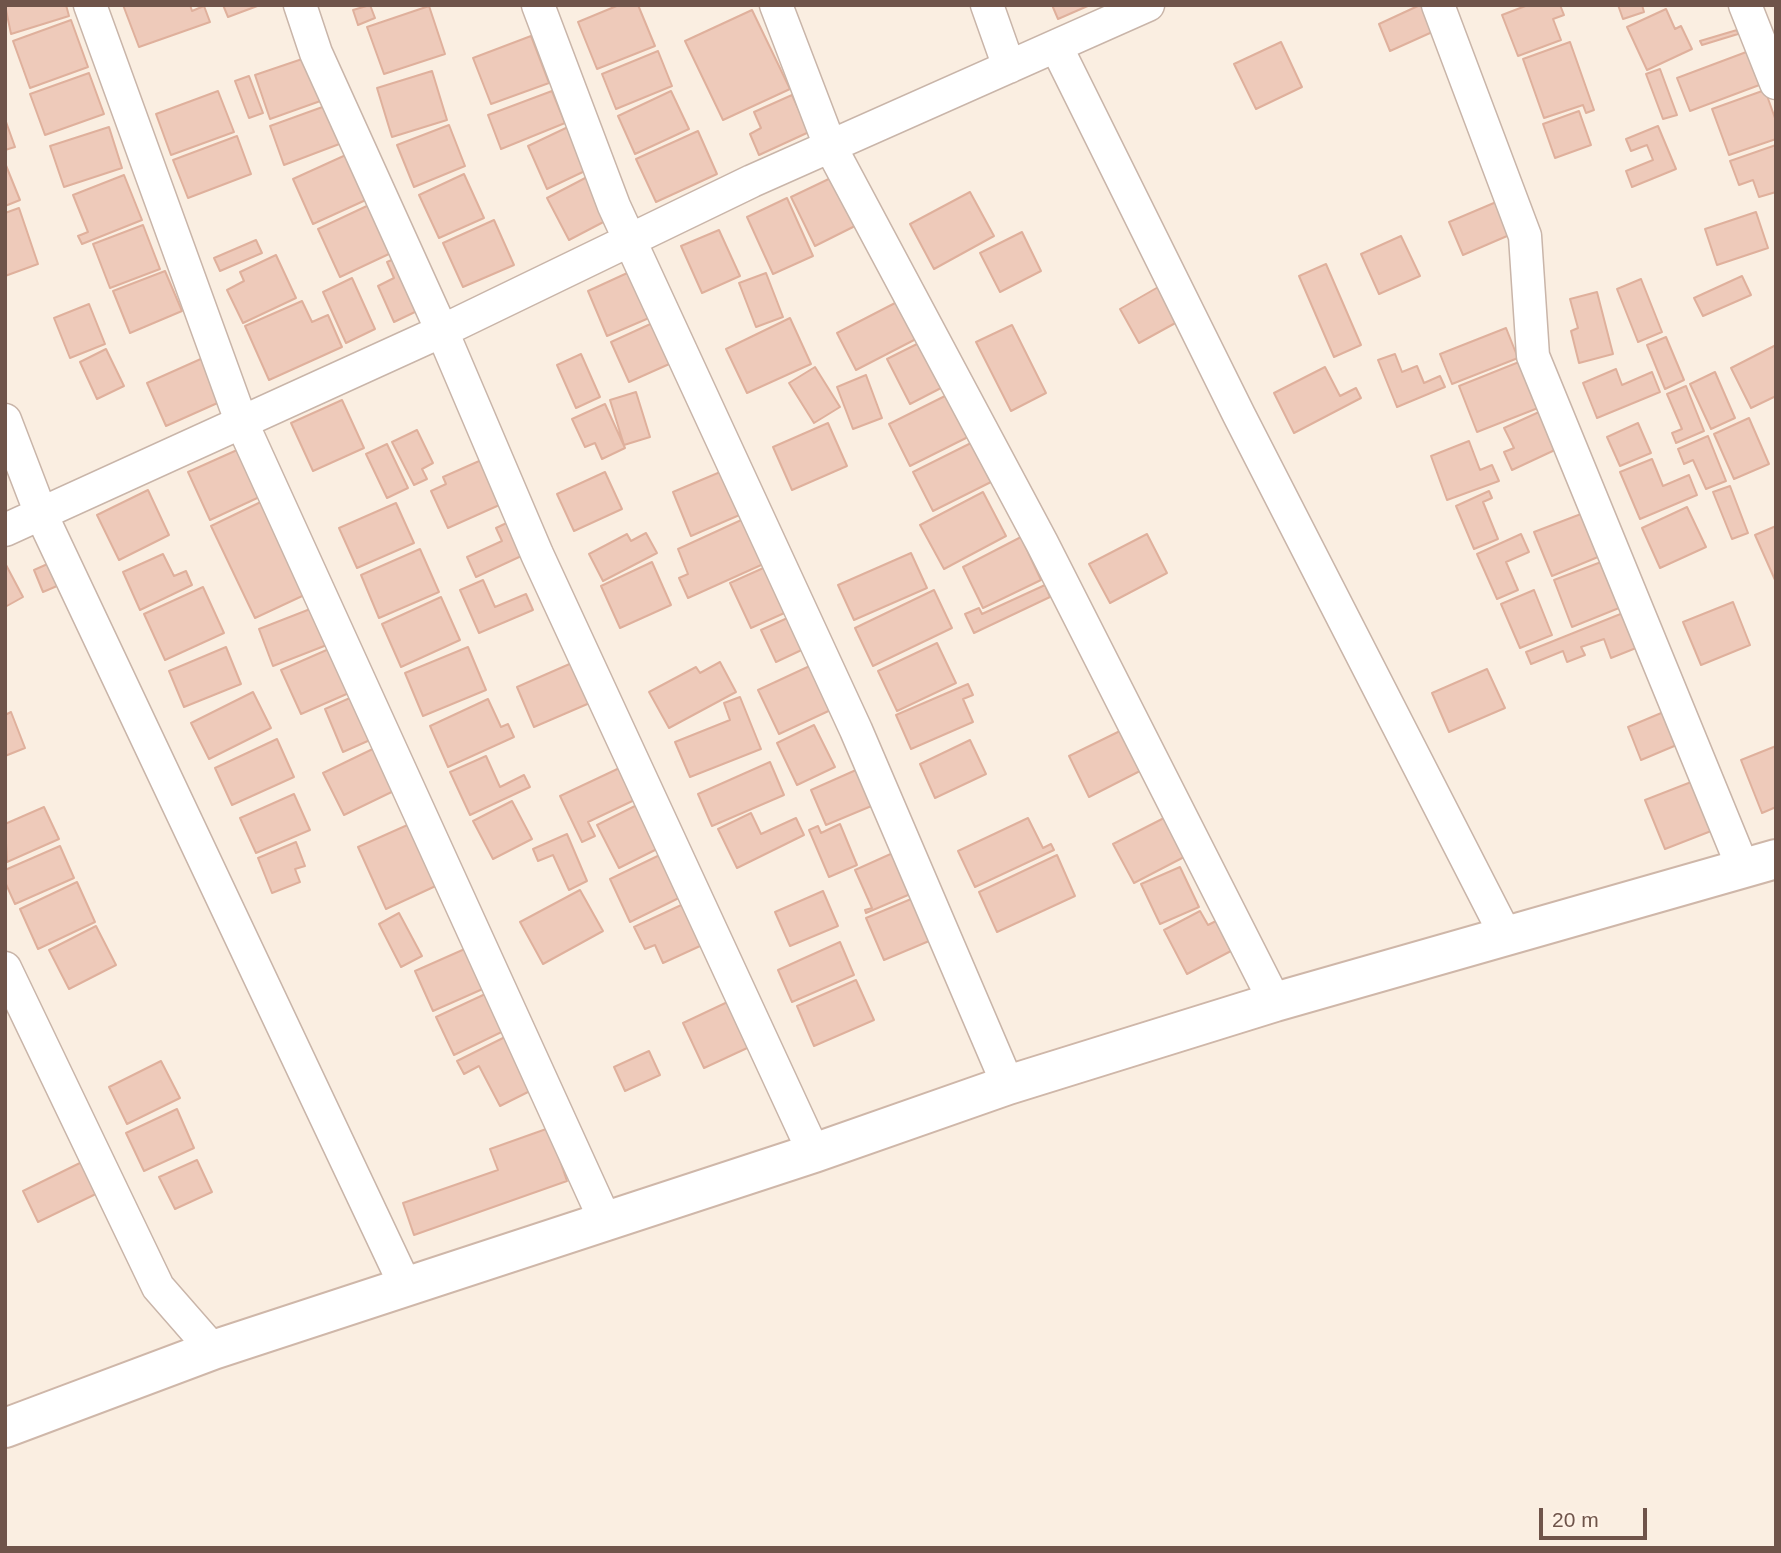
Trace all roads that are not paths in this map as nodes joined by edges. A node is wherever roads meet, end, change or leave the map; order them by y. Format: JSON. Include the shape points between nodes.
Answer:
{"nodes":[{"id":1,"x":90,"y":5,"type":"edge"},
{"id":2,"x":300,"y":5,"type":"edge"},
{"id":3,"x":537,"y":5,"type":"edge"},
{"id":4,"x":776,"y":5,"type":"edge"},
{"id":5,"x":987,"y":5,"type":"edge"},
{"id":6,"x":1149,"y":5,"type":"edge"},
{"id":7,"x":1438,"y":5,"type":"edge"},
{"id":8,"x":1745,"y":5,"type":"edge"},
{"id":9,"x":1056,"y":46,"type":"junction"},
{"id":10,"x":1009,"y":67,"type":"junction"},
{"id":11,"x":1776,"y":83,"type":"edge"},
{"id":12,"x":830,"y":146,"type":"junction"},
{"id":13,"x":630,"y":240,"type":"junction"},
{"id":14,"x":442,"y":331,"type":"junction"},
{"id":15,"x":5,"y":420,"type":"edge"},
{"id":16,"x":241,"y":421,"type":"junction"},
{"id":17,"x":41,"y":514,"type":"junction"},
{"id":18,"x":5,"y":530,"type":"edge"},
{"id":19,"x":1759,"y":863,"type":"edge"},
{"id":20,"x":1506,"y":936,"type":"junction"},
{"id":21,"x":5,"y":968,"type":"edge"},
{"id":22,"x":1275,"y":1002,"type":"junction"},
{"id":23,"x":1008,"y":1085,"type":"junction"},
{"id":24,"x":814,"y":1153,"type":"junction"},
{"id":25,"x":605,"y":1220,"type":"junction"},
{"id":26,"x":406,"y":1287,"type":"junction"},
{"id":27,"x":213,"y":1350,"type":"junction"},
{"id":28,"x":5,"y":1428,"type":"edge"}],
"edges":[{"from":1,"to":16,"type":"street"},
{"from":2,"to":14,"type":"street","via":[[316,53]]},
{"from":3,"to":13,"type":"street"},
{"from":4,"to":12,"type":"street"},
{"from":5,"to":10,"type":"street"},
{"from":6,"to":9,"type":"street"},
{"from":7,"to":19,"type":"street","via":[[1525,236],[1533,356]]},
{"from":8,"to":11,"type":"street"},
{"from":9,"to":10,"type":"street"},
{"from":9,"to":20,"type":"street"},
{"from":10,"to":12,"type":"street"},
{"from":12,"to":13,"type":"street"},
{"from":12,"to":22,"type":"street","via":[[1048,555]]},
{"from":13,"to":14,"type":"street"},
{"from":13,"to":23,"type":"street","via":[[856,730]]},
{"from":14,"to":16,"type":"street"},
{"from":14,"to":24,"type":"street","via":[[537,554]]},
{"from":15,"to":17,"type":"street"},
{"from":16,"to":17,"type":"street"},
{"from":16,"to":25,"type":"street"},
{"from":17,"to":18,"type":"street"},
{"from":17,"to":26,"type":"street"},
{"from":19,"to":20,"type":"street"},
{"from":20,"to":22,"type":"street"},
{"from":21,"to":27,"type":"street","via":[[158,1287]]},
{"from":22,"to":23,"type":"street"},
{"from":23,"to":24,"type":"street"},
{"from":24,"to":25,"type":"street"},
{"from":25,"to":26,"type":"street"},
{"from":26,"to":27,"type":"street"},
{"from":27,"to":28,"type":"street"}]}
